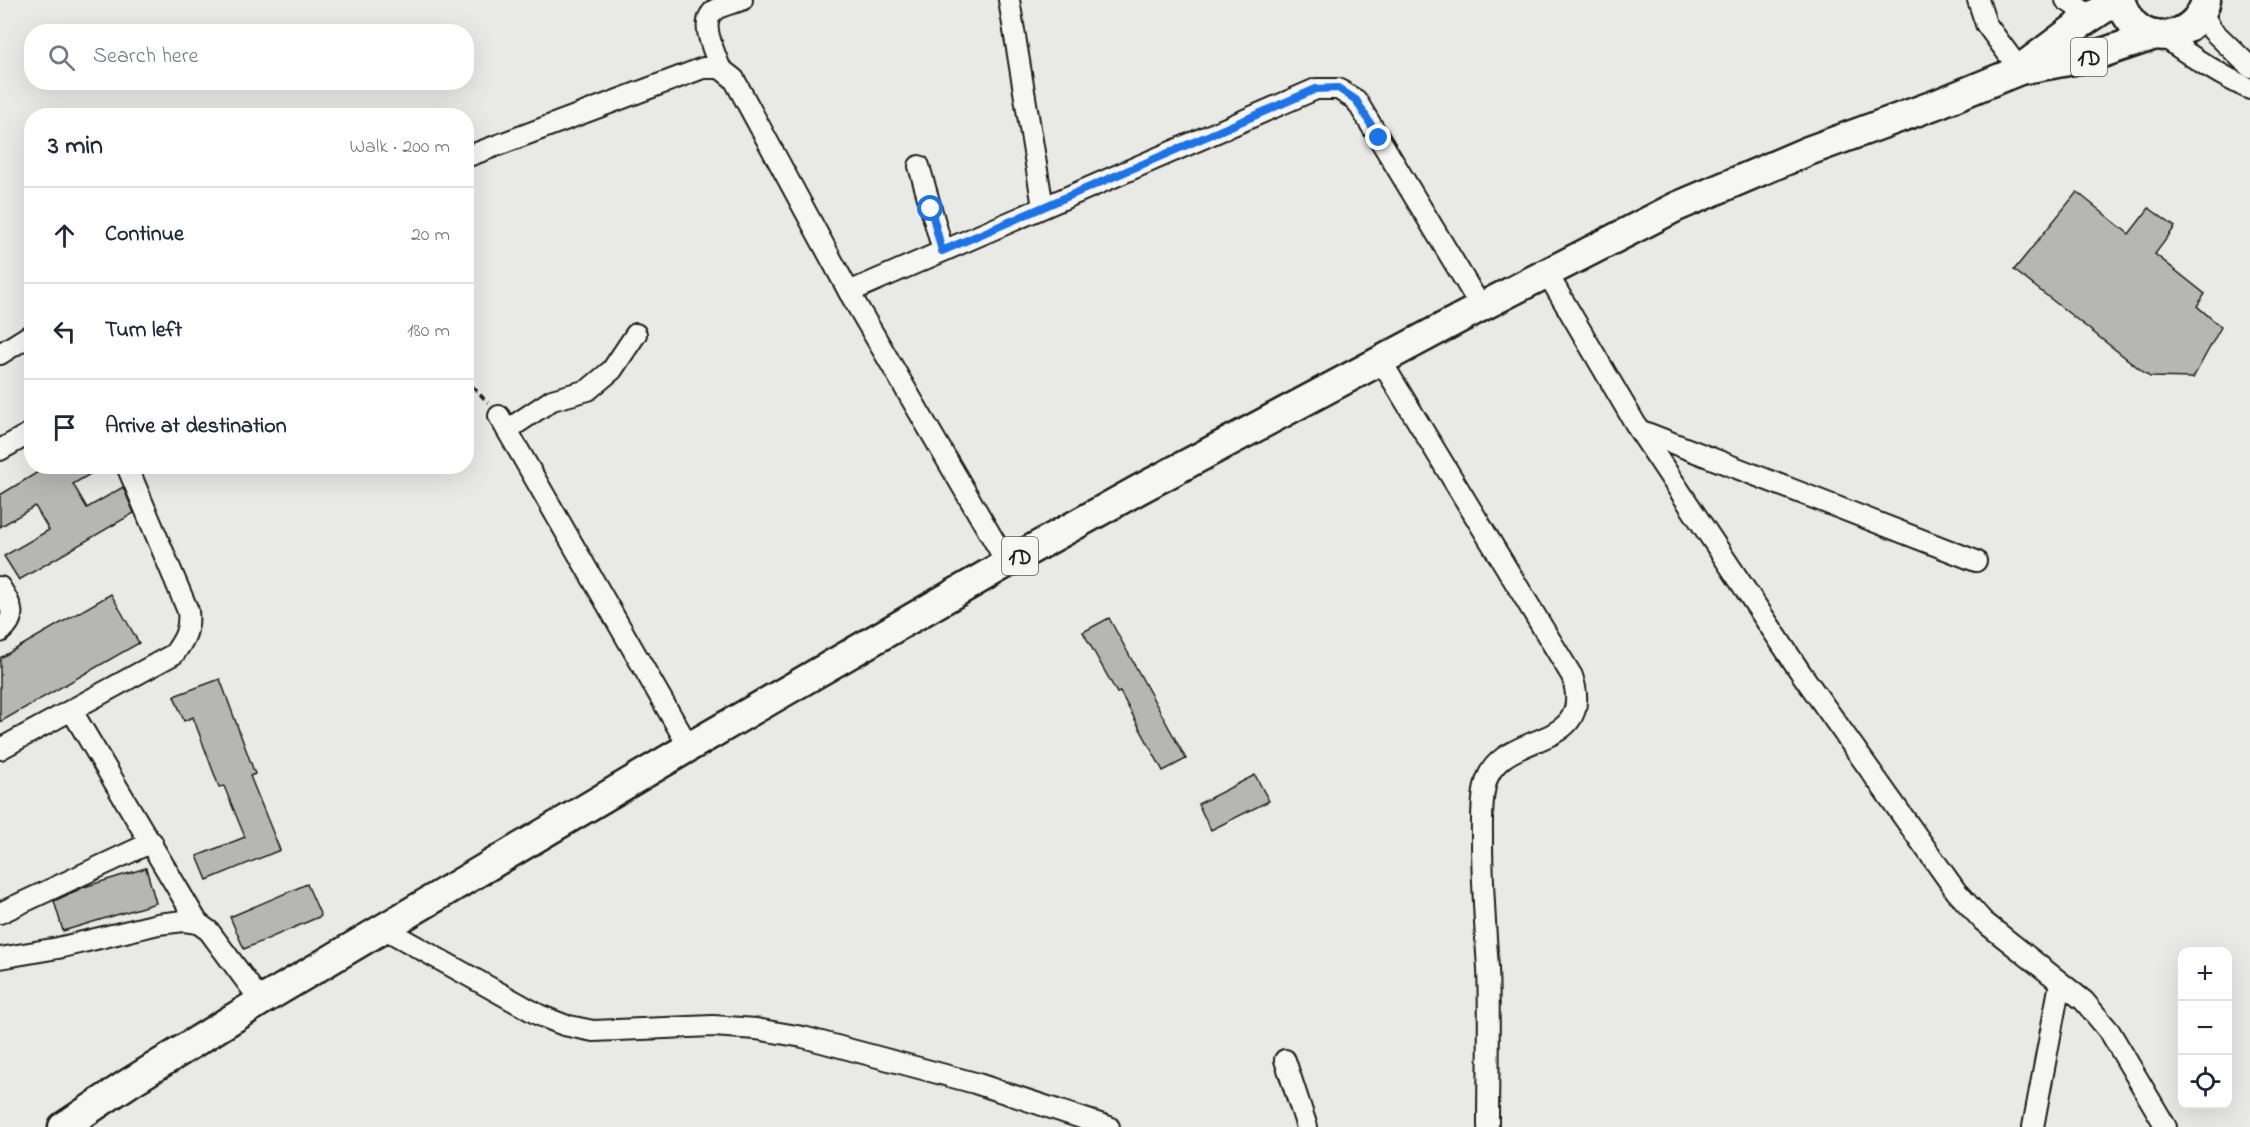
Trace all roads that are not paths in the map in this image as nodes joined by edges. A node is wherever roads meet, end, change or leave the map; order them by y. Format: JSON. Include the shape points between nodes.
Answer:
{"nodes":[{"id":1,"x":742,"y":0,"type":"edge"},
{"id":2,"x":1009,"y":0,"type":"edge"},
{"id":3,"x":1978,"y":0,"type":"edge"},
{"id":4,"x":2066,"y":0,"type":"edge"},
{"id":5,"x":2118,"y":0,"type":"edge"},
{"id":6,"x":2206,"y":4,"type":"edge"},
{"id":7,"x":2091,"y":16,"type":"junction"},
{"id":8,"x":2159,"y":35,"type":"junction"},
{"id":9,"x":720,"y":68,"type":"junction"},
{"id":10,"x":2250,"y":68,"type":"edge"},
{"id":11,"x":2020,"y":70,"type":"junction"},
{"id":12,"x":2250,"y":89,"type":"edge"},
{"id":13,"x":474,"y":154,"type":"edge"},
{"id":14,"x":920,"y":166,"type":"dead end"},
{"id":15,"x":1043,"y":207,"type":"junction"},
{"id":16,"x":942,"y":251,"type":"junction"},
{"id":17,"x":1547,"y":273,"type":"junction"},
{"id":18,"x":849,"y":292,"type":"junction"},
{"id":19,"x":1481,"y":307,"type":"junction"},
{"id":20,"x":636,"y":334,"type":"dead end"},
{"id":21,"x":24,"y":339,"type":"edge"},
{"id":22,"x":0,"y":354,"type":"edge"},
{"id":23,"x":1381,"y":361,"type":"junction"},
{"id":24,"x":1639,"y":430,"type":"junction"},
{"id":25,"x":24,"y":436,"type":"edge"},
{"id":26,"x":0,"y":450,"type":"edge"},
{"id":27,"x":130,"y":474,"type":"edge"},
{"id":28,"x":1976,"y":561,"type":"dead end"},
{"id":29,"x":1007,"y":563,"type":"junction"},
{"id":30,"x":0,"y":587,"type":"edge"},
{"id":31,"x":0,"y":632,"type":"edge"},
{"id":32,"x":72,"y":711,"type":"junction"},
{"id":33,"x":689,"y":747,"type":"junction"},
{"id":34,"x":0,"y":749,"type":"edge"},
{"id":35,"x":152,"y":842,"type":"junction"},
{"id":36,"x":0,"y":913,"type":"edge"},
{"id":37,"x":198,"y":923,"type":"junction"},
{"id":38,"x":386,"y":929,"type":"junction"},
{"id":39,"x":0,"y":958,"type":"edge"},
{"id":40,"x":2060,"y":983,"type":"junction"},
{"id":41,"x":261,"y":1001,"type":"junction"},
{"id":42,"x":1285,"y":1060,"type":"dead end"},
{"id":43,"x":1079,"y":1122,"type":"edge"},
{"id":44,"x":63,"y":1127,"type":"edge"},
{"id":45,"x":1109,"y":1127,"type":"edge"},
{"id":46,"x":1307,"y":1127,"type":"edge"},
{"id":47,"x":1488,"y":1127,"type":"edge"},
{"id":48,"x":2033,"y":1127,"type":"edge"},
{"id":49,"x":2166,"y":1127,"type":"edge"}],
"edges":[{"from":1,"to":9,"type":"street","via":[[716,9],[709,17],[707,27]]},
{"from":2,"to":15,"type":"street"},
{"from":3,"to":11,"type":"street","via":[[1986,24]]},
{"from":4,"to":7,"type":"street"},
{"from":5,"to":7,"type":"highway","number":"1D"},
{"from":5,"to":8,"type":"highway","number":"1D","via":[[2138,28]]},
{"from":6,"to":8,"type":"highway","number":"1D","via":[[2192,25],[2178,33]]},
{"from":6,"to":10,"type":"street","via":[[2212,30]]},
{"from":7,"to":11,"type":"highway","number":"1D"},
{"from":8,"to":11,"type":"highway","number":"1D","via":[[2090,57]]},
{"from":8,"to":12,"type":"street"},
{"from":9,"to":13,"type":"street","via":[[703,68]]},
{"from":9,"to":18,"type":"street","via":[[734,79]]},
{"from":11,"to":17,"type":"highway","number":"1D","via":[[1808,151],[1676,207]]},
{"from":14,"to":16,"type":"street"},
{"from":15,"to":16,"type":"street"},
{"from":15,"to":19,"type":"street","via":[[1316,89],[1338,88],[1356,100]]},
{"from":16,"to":18,"type":"street"},
{"from":17,"to":19,"type":"highway","number":"1D"},
{"from":17,"to":24,"type":"street"},
{"from":18,"to":29,"type":"street"},
{"from":19,"to":23,"type":"highway","number":"1D"},
{"from":20,"to":33,"type":"street","via":[[612,370],[588,390],[552,400],[503,423]]},
{"from":21,"to":22,"type":"street"},
{"from":23,"to":29,"type":"highway","number":"1D"},
{"from":23,"to":47,"type":"street","via":[[1572,676],[1577,692],[1577,707],[1571,721],[1559,731],[1509,753],[1493,766],[1485,783],[1482,870],[1488,972]]},
{"from":24,"to":28,"type":"street"},
{"from":24,"to":40,"type":"street","via":[[1801,673],[1956,891],[1983,921]]},
{"from":25,"to":26,"type":"street"},
{"from":27,"to":32,"type":"street","via":[[190,623],[186,638],[174,654]]},
{"from":29,"to":33,"type":"highway","number":"1D"},
{"from":30,"to":31,"type":"street","via":[[12,615]]},
{"from":32,"to":34,"type":"street"},
{"from":32,"to":35,"type":"street"},
{"from":33,"to":38,"type":"highway","number":"1D"},
{"from":35,"to":36,"type":"street"},
{"from":35,"to":37,"type":"street"},
{"from":37,"to":39,"type":"street","via":[[158,924]]},
{"from":37,"to":41,"type":"street","via":[[209,931]]},
{"from":38,"to":41,"type":"highway","number":"1D"},
{"from":38,"to":43,"type":"street","via":[[539,1015],[564,1025],[593,1031],[713,1026],[756,1029],[975,1083]]},
{"from":40,"to":48,"type":"street"},
{"from":40,"to":49,"type":"street","via":[[2084,1001],[2110,1032]]},
{"from":41,"to":44,"type":"highway","number":"1D"},
{"from":42,"to":46,"type":"street"},
{"from":43,"to":45,"type":"street"}]}
